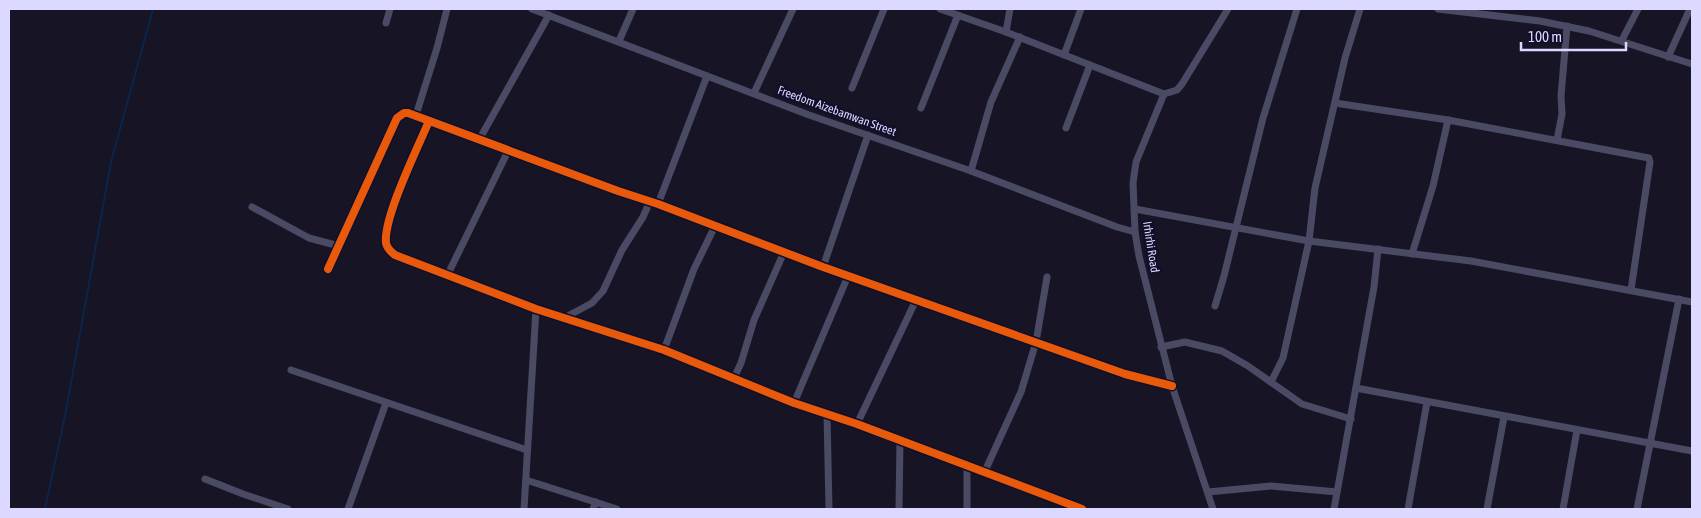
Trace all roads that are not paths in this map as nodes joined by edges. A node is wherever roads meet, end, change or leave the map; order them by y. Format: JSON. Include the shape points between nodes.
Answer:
{"nodes":[{"id":1,"x":390,"y":9,"type":"edge"},
{"id":2,"x":447,"y":9,"type":"edge"},
{"id":3,"x":532,"y":9,"type":"edge"},
{"id":4,"x":633,"y":9,"type":"edge"},
{"id":5,"x":793,"y":9,"type":"edge"},
{"id":6,"x":884,"y":9,"type":"edge"},
{"id":7,"x":940,"y":9,"type":"edge"},
{"id":8,"x":1010,"y":9,"type":"edge"},
{"id":9,"x":1081,"y":9,"type":"edge"},
{"id":10,"x":1228,"y":9,"type":"edge"},
{"id":11,"x":1297,"y":9,"type":"edge"},
{"id":12,"x":1360,"y":9,"type":"edge"},
{"id":13,"x":1438,"y":9,"type":"edge"},
{"id":14,"x":1638,"y":9,"type":"edge"},
{"id":15,"x":1690,"y":9,"type":"edge"},
{"id":16,"x":549,"y":15,"type":"junction"},
{"id":17,"x":958,"y":15,"type":"junction"},
{"id":18,"x":386,"y":23,"type":"dead end"},
{"id":19,"x":1567,"y":26,"type":"junction"},
{"id":20,"x":1006,"y":32,"type":"junction"},
{"id":21,"x":1020,"y":37,"type":"junction"},
{"id":22,"x":1622,"y":40,"type":"junction"},
{"id":23,"x":619,"y":41,"type":"junction"},
{"id":24,"x":1064,"y":55,"type":"junction"},
{"id":25,"x":1668,"y":57,"type":"junction"},
{"id":26,"x":1692,"y":64,"type":"edge"},
{"id":27,"x":1090,"y":66,"type":"junction"},
{"id":28,"x":707,"y":76,"type":"junction"},
{"id":29,"x":852,"y":88,"type":"dead end"},
{"id":30,"x":754,"y":93,"type":"junction"},
{"id":31,"x":1164,"y":94,"type":"junction"},
{"id":32,"x":1335,"y":103,"type":"junction"},
{"id":33,"x":921,"y":108,"type":"dead end"},
{"id":34,"x":416,"y":115,"type":"junction"},
{"id":35,"x":1448,"y":120,"type":"junction"},
{"id":36,"x":429,"y":122,"type":"junction"},
{"id":37,"x":1066,"y":128,"type":"dead end"},
{"id":38,"x":868,"y":135,"type":"junction"},
{"id":39,"x":479,"y":140,"type":"junction"},
{"id":40,"x":1557,"y":140,"type":"junction"},
{"id":41,"x":508,"y":151,"type":"junction"},
{"id":42,"x":971,"y":171,"type":"junction"},
{"id":43,"x":654,"y":202,"type":"junction"},
{"id":44,"x":252,"y":207,"type":"dead end"},
{"id":45,"x":1135,"y":209,"type":"junction"},
{"id":46,"x":715,"y":226,"type":"junction"},
{"id":47,"x":1235,"y":227,"type":"junction"},
{"id":48,"x":1135,"y":232,"type":"junction"},
{"id":49,"x":1309,"y":240,"type":"junction"},
{"id":50,"x":338,"y":246,"type":"junction"},
{"id":51,"x":1378,"y":250,"type":"junction"},
{"id":52,"x":784,"y":252,"type":"junction"},
{"id":53,"x":1412,"y":254,"type":"junction"},
{"id":54,"x":823,"y":267,"type":"junction"},
{"id":55,"x":328,"y":269,"type":"dead end"},
{"id":56,"x":447,"y":276,"type":"junction"},
{"id":57,"x":848,"y":276,"type":"junction"},
{"id":58,"x":1047,"y":277,"type":"dead end"},
{"id":59,"x":1631,"y":290,"type":"junction"},
{"id":60,"x":1679,"y":299,"type":"junction"},
{"id":61,"x":916,"y":300,"type":"junction"},
{"id":62,"x":1692,"y":302,"type":"edge"},
{"id":63,"x":1215,"y":306,"type":"dead end"},
{"id":64,"x":536,"y":309,"type":"junction"},
{"id":65,"x":564,"y":318,"type":"junction"},
{"id":66,"x":1036,"y":342,"type":"junction"},
{"id":67,"x":1161,"y":347,"type":"junction"},
{"id":68,"x":664,"y":350,"type":"junction"},
{"id":69,"x":291,"y":370,"type":"dead end"},
{"id":70,"x":734,"y":378,"type":"junction"},
{"id":71,"x":1271,"y":382,"type":"junction"},
{"id":72,"x":1172,"y":386,"type":"junction"},
{"id":73,"x":1356,"y":388,"type":"junction"},
{"id":74,"x":1427,"y":402,"type":"junction"},
{"id":75,"x":386,"y":403,"type":"junction"},
{"id":76,"x":794,"y":403,"type":"junction"},
{"id":77,"x":827,"y":414,"type":"junction"},
{"id":78,"x":1504,"y":416,"type":"junction"},
{"id":79,"x":1351,"y":419,"type":"junction"},
{"id":80,"x":857,"y":424,"type":"junction"},
{"id":81,"x":1577,"y":430,"type":"junction"},
{"id":82,"x":900,"y":440,"type":"junction"},
{"id":83,"x":1649,"y":444,"type":"junction"},
{"id":84,"x":526,"y":450,"type":"junction"},
{"id":85,"x":1692,"y":451,"type":"edge"},
{"id":86,"x":967,"y":465,"type":"junction"},
{"id":87,"x":985,"y":471,"type":"junction"},
{"id":88,"x":205,"y":479,"type":"dead end"},
{"id":89,"x":526,"y":480,"type":"junction"},
{"id":90,"x":1208,"y":492,"type":"junction"},
{"id":91,"x":1337,"y":492,"type":"junction"},
{"id":92,"x":594,"y":506,"type":"edge"},
{"id":93,"x":288,"y":509,"type":"edge"},
{"id":94,"x":348,"y":509,"type":"edge"},
{"id":95,"x":524,"y":509,"type":"edge"},
{"id":96,"x":617,"y":509,"type":"edge"},
{"id":97,"x":829,"y":509,"type":"edge"},
{"id":98,"x":898,"y":509,"type":"edge"},
{"id":99,"x":967,"y":509,"type":"edge"},
{"id":100,"x":1082,"y":509,"type":"edge"},
{"id":101,"x":1213,"y":509,"type":"edge"},
{"id":102,"x":1334,"y":509,"type":"edge"},
{"id":103,"x":1408,"y":509,"type":"edge"},
{"id":104,"x":1487,"y":509,"type":"edge"},
{"id":105,"x":1563,"y":509,"type":"edge"},
{"id":106,"x":1637,"y":509,"type":"edge"}],
"edges":[{"from":1,"to":18,"type":"street"},
{"from":2,"to":34,"type":"street"},
{"from":3,"to":16,"type":"street","name":"Freedom Aizebamwan Street"},
{"from":4,"to":23,"type":"street"},
{"from":5,"to":30,"type":"street"},
{"from":6,"to":29,"type":"street"},
{"from":7,"to":17,"type":"street"},
{"from":8,"to":20,"type":"street"},
{"from":9,"to":24,"type":"street"},
{"from":10,"to":31,"type":"street","via":[[1182,84]]},
{"from":11,"to":47,"type":"street","via":[[1263,118]]},
{"from":12,"to":32,"type":"street"},
{"from":13,"to":19,"type":"street"},
{"from":14,"to":22,"type":"street"},
{"from":15,"to":25,"type":"street"},
{"from":16,"to":23,"type":"street","name":"Freedom Aizebamwan Street"},
{"from":16,"to":39,"type":"street"},
{"from":17,"to":20,"type":"street"},
{"from":17,"to":33,"type":"street"},
{"from":19,"to":22,"type":"street"},
{"from":19,"to":40,"type":"street","via":[[1562,114]]},
{"from":20,"to":21,"type":"street"},
{"from":21,"to":24,"type":"street"},
{"from":21,"to":42,"type":"street","via":[[991,102]]},
{"from":22,"to":25,"type":"street"},
{"from":23,"to":28,"type":"street","name":"Freedom Aizebamwan Street"},
{"from":24,"to":27,"type":"street"},
{"from":25,"to":26,"type":"street"},
{"from":27,"to":31,"type":"street"},
{"from":27,"to":37,"type":"street"},
{"from":28,"to":30,"type":"street","name":"Freedom Aizebamwan Street"},
{"from":28,"to":43,"type":"street"},
{"from":30,"to":38,"type":"street","name":"Freedom Aizebamwan Street"},
{"from":31,"to":45,"type":"street","name":"Irhirhi Road","via":[[1136,162],[1133,183]]},
{"from":32,"to":35,"type":"street"},
{"from":32,"to":49,"type":"street","via":[[1315,188]]},
{"from":34,"to":36,"type":"street"},
{"from":34,"to":50,"type":"street","via":[[404,113],[397,118]]},
{"from":35,"to":40,"type":"street"},
{"from":35,"to":53,"type":"street"},
{"from":36,"to":39,"type":"street"},
{"from":36,"to":56,"type":"street","via":[[390,217],[386,243],[395,255]]},
{"from":38,"to":42,"type":"street","name":"Freedom Aizebamwan Street"},
{"from":38,"to":54,"type":"street"},
{"from":39,"to":41,"type":"street"},
{"from":40,"to":59,"type":"street","via":[[1648,158],[1650,162]]},
{"from":41,"to":43,"type":"street"},
{"from":41,"to":56,"type":"street"},
{"from":42,"to":48,"type":"street","name":"Freedom Aizebamwan Street"},
{"from":43,"to":46,"type":"street"},
{"from":43,"to":65,"type":"street","via":[[622,250],[604,291],[592,303]]},
{"from":44,"to":50,"type":"street","via":[[309,238]]},
{"from":45,"to":47,"type":"street"},
{"from":45,"to":48,"type":"street","name":"Irhirhi Road"},
{"from":46,"to":52,"type":"street"},
{"from":46,"to":68,"type":"street","via":[[694,269]]},
{"from":47,"to":49,"type":"street"},
{"from":47,"to":63,"type":"street"},
{"from":48,"to":67,"type":"street","name":"Irhirhi Road"},
{"from":49,"to":51,"type":"street"},
{"from":49,"to":71,"type":"street","via":[[1284,358]]},
{"from":50,"to":55,"type":"street"},
{"from":51,"to":53,"type":"street"},
{"from":51,"to":73,"type":"street"},
{"from":52,"to":54,"type":"street"},
{"from":52,"to":70,"type":"street","via":[[754,320]]},
{"from":53,"to":59,"type":"street"},
{"from":54,"to":57,"type":"street"},
{"from":56,"to":64,"type":"street"},
{"from":57,"to":61,"type":"street"},
{"from":57,"to":76,"type":"street"},
{"from":58,"to":66,"type":"street"},
{"from":59,"to":60,"type":"street"},
{"from":60,"to":62,"type":"street"},
{"from":60,"to":83,"type":"street"},
{"from":61,"to":66,"type":"street"},
{"from":61,"to":80,"type":"street"},
{"from":64,"to":65,"type":"street"},
{"from":64,"to":84,"type":"street"},
{"from":65,"to":68,"type":"street"},
{"from":66,"to":72,"type":"street","via":[[1125,374]]},
{"from":66,"to":87,"type":"street","via":[[1021,392]]},
{"from":67,"to":71,"type":"street","via":[[1185,342],[1222,351]]},
{"from":67,"to":72,"type":"street","name":"Irhirhi Road"},
{"from":68,"to":70,"type":"street"},
{"from":69,"to":75,"type":"street"},
{"from":70,"to":76,"type":"street"},
{"from":71,"to":79,"type":"street","via":[[1302,404]]},
{"from":72,"to":90,"type":"street","name":"Irhirhi Road"},
{"from":73,"to":74,"type":"street"},
{"from":73,"to":79,"type":"street"},
{"from":74,"to":78,"type":"street"},
{"from":74,"to":103,"type":"street"},
{"from":75,"to":84,"type":"street"},
{"from":75,"to":94,"type":"street"},
{"from":76,"to":77,"type":"street"},
{"from":77,"to":80,"type":"street"},
{"from":77,"to":97,"type":"street"},
{"from":78,"to":81,"type":"street"},
{"from":78,"to":104,"type":"street"},
{"from":79,"to":91,"type":"street"},
{"from":80,"to":82,"type":"street"},
{"from":81,"to":83,"type":"street"},
{"from":81,"to":105,"type":"street"},
{"from":82,"to":86,"type":"street"},
{"from":82,"to":98,"type":"street"},
{"from":83,"to":85,"type":"street"},
{"from":83,"to":106,"type":"street"},
{"from":84,"to":89,"type":"street"},
{"from":86,"to":87,"type":"street"},
{"from":86,"to":99,"type":"street"},
{"from":87,"to":100,"type":"street"},
{"from":88,"to":93,"type":"street"},
{"from":89,"to":92,"type":"street"},
{"from":89,"to":95,"type":"street"},
{"from":90,"to":91,"type":"street","via":[[1271,486]]},
{"from":90,"to":101,"type":"street","name":"Irhirhi Road"},
{"from":91,"to":102,"type":"street"},
{"from":92,"to":96,"type":"street"}]}
